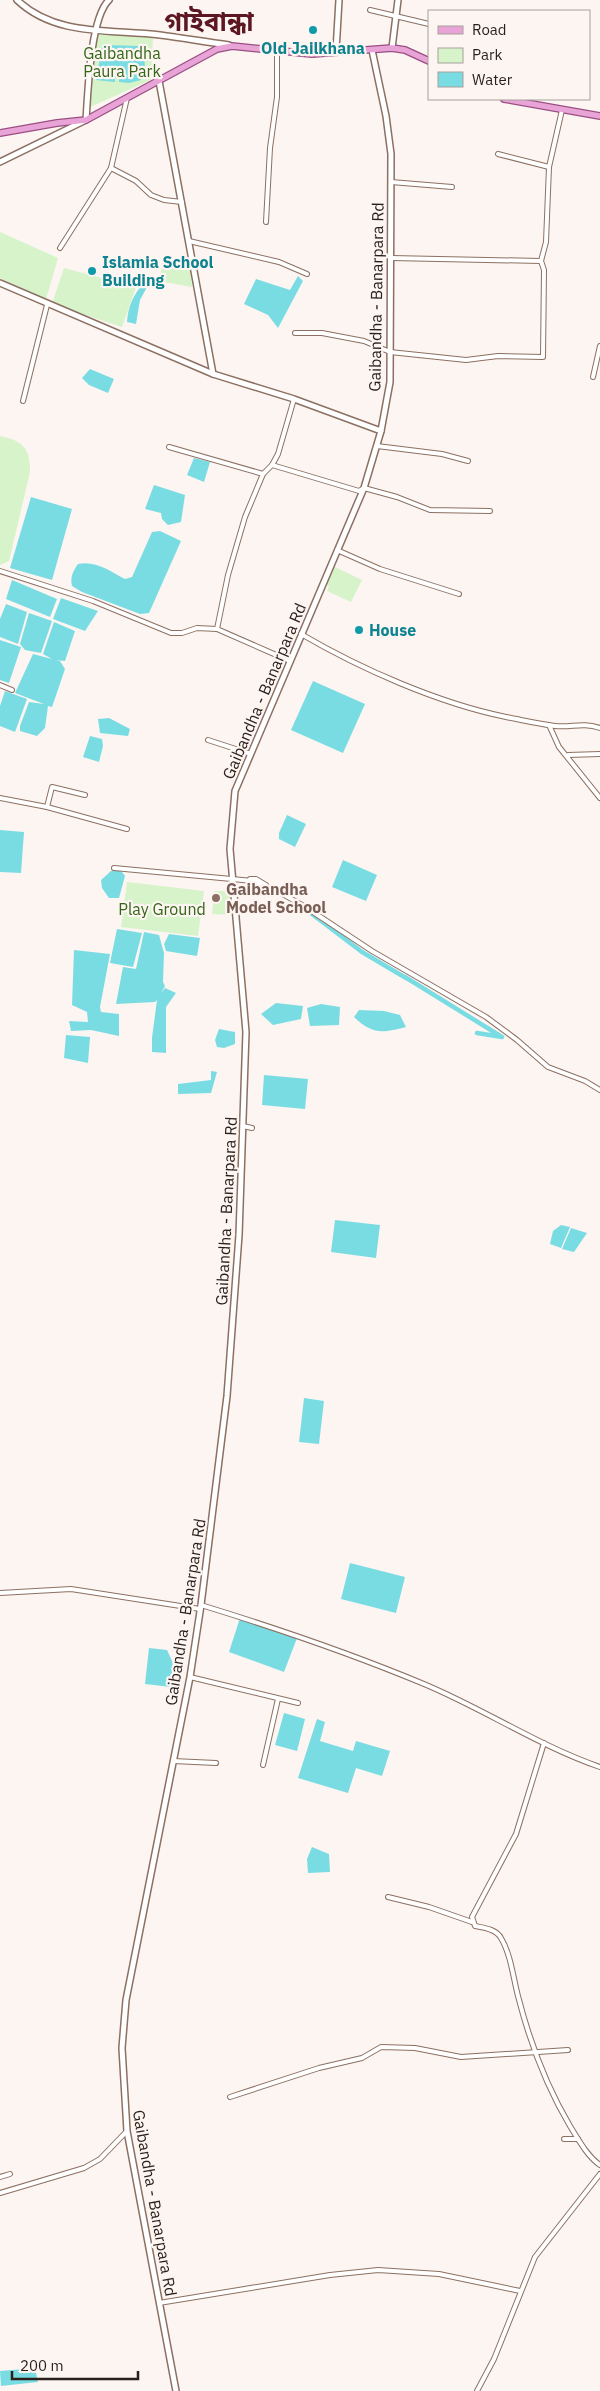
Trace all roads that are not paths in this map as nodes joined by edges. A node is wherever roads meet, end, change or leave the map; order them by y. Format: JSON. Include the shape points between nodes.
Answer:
{"nodes":[{"id":1,"x":17,"y":0,"type":"edge"},
{"id":2,"x":108,"y":0,"type":"edge"},
{"id":3,"x":339,"y":0,"type":"edge"},
{"id":4,"x":398,"y":0,"type":"edge"},
{"id":5,"x":370,"y":10,"type":"dead end"},
{"id":6,"x":395,"y":15,"type":"junction"},
{"id":7,"x":428,"y":24,"type":"edge"},
{"id":8,"x":95,"y":30,"type":"junction"},
{"id":9,"x":232,"y":46,"type":"junction"},
{"id":10,"x":392,"y":48,"type":"junction"},
{"id":11,"x":276,"y":50,"type":"junction"},
{"id":12,"x":372,"y":50,"type":"junction"},
{"id":13,"x":336,"y":51,"type":"junction"},
{"id":14,"x":428,"y":61,"type":"edge"},
{"id":15,"x":159,"y":81,"type":"junction"},
{"id":16,"x":127,"y":98,"type":"junction"},
{"id":17,"x":509,"y":100,"type":"edge"},
{"id":18,"x":562,"y":110,"type":"junction"},
{"id":19,"x":600,"y":116,"type":"edge"},
{"id":20,"x":86,"y":120,"type":"junction"},
{"id":21,"x":0,"y":133,"type":"edge"},
{"id":22,"x":498,"y":154,"type":"dead end"},
{"id":23,"x":0,"y":162,"type":"edge"},
{"id":24,"x":549,"y":167,"type":"junction"},
{"id":25,"x":111,"y":168,"type":"junction"},
{"id":26,"x":391,"y":182,"type":"junction"},
{"id":27,"x":452,"y":187,"type":"dead end"},
{"id":28,"x":182,"y":202,"type":"junction"},
{"id":29,"x":266,"y":222,"type":"dead end"},
{"id":30,"x":189,"y":241,"type":"junction"},
{"id":31,"x":60,"y":248,"type":"dead end"},
{"id":32,"x":391,"y":258,"type":"junction"},
{"id":33,"x":541,"y":261,"type":"junction"},
{"id":34,"x":307,"y":274,"type":"dead end"},
{"id":35,"x":0,"y":283,"type":"edge"},
{"id":36,"x":47,"y":305,"type":"junction"},
{"id":37,"x":295,"y":332,"type":"dead end"},
{"id":38,"x":600,"y":346,"type":"edge"},
{"id":39,"x":390,"y":352,"type":"junction"},
{"id":40,"x":213,"y":374,"type":"junction"},
{"id":41,"x":593,"y":377,"type":"dead end"},
{"id":42,"x":294,"y":399,"type":"junction"},
{"id":43,"x":23,"y":401,"type":"dead end"},
{"id":44,"x":381,"y":431,"type":"junction"},
{"id":45,"x":377,"y":446,"type":"junction"},
{"id":46,"x":169,"y":447,"type":"dead end"},
{"id":47,"x":468,"y":462,"type":"dead end"},
{"id":48,"x":272,"y":465,"type":"junction"},
{"id":49,"x":263,"y":474,"type":"junction"},
{"id":50,"x":364,"y":488,"type":"junction"},
{"id":51,"x":490,"y":511,"type":"dead end"},
{"id":52,"x":338,"y":550,"type":"junction"},
{"id":53,"x":0,"y":571,"type":"edge"},
{"id":54,"x":459,"y":594,"type":"dead end"},
{"id":55,"x":216,"y":630,"type":"junction"},
{"id":56,"x":301,"y":634,"type":"junction"},
{"id":57,"x":290,"y":661,"type":"junction"},
{"id":58,"x":0,"y":685,"type":"edge"},
{"id":59,"x":12,"y":690,"type":"dead end"},
{"id":60,"x":549,"y":724,"type":"junction"},
{"id":61,"x":600,"y":728,"type":"edge"},
{"id":62,"x":208,"y":740,"type":"dead end"},
{"id":63,"x":251,"y":754,"type":"junction"},
{"id":64,"x":600,"y":754,"type":"edge"},
{"id":65,"x":568,"y":755,"type":"junction"},
{"id":66,"x":85,"y":795,"type":"dead end"},
{"id":67,"x":0,"y":798,"type":"edge"},
{"id":68,"x":600,"y":798,"type":"edge"},
{"id":69,"x":47,"y":807,"type":"junction"},
{"id":70,"x":126,"y":829,"type":"dead end"},
{"id":71,"x":114,"y":868,"type":"dead end"},
{"id":72,"x":233,"y":880,"type":"junction"},
{"id":73,"x":290,"y":898,"type":"dead end"},
{"id":74,"x":600,"y":1090,"type":"edge"},
{"id":75,"x":244,"y":1126,"type":"junction"},
{"id":76,"x":252,"y":1128,"type":"dead end"},
{"id":77,"x":236,"y":1272,"type":"junction"},
{"id":78,"x":243,"y":1273,"type":"dead end"},
{"id":79,"x":0,"y":1593,"type":"edge"},
{"id":80,"x":201,"y":1607,"type":"junction"},
{"id":81,"x":190,"y":1677,"type":"junction"},
{"id":82,"x":278,"y":1699,"type":"junction"},
{"id":83,"x":298,"y":1702,"type":"dead end"},
{"id":84,"x":544,"y":1743,"type":"junction"},
{"id":85,"x":173,"y":1761,"type":"junction"},
{"id":86,"x":216,"y":1763,"type":"dead end"},
{"id":87,"x":263,"y":1765,"type":"dead end"},
{"id":88,"x":600,"y":1767,"type":"edge"},
{"id":89,"x":388,"y":1897,"type":"dead end"},
{"id":90,"x":472,"y":1922,"type":"junction"},
{"id":91,"x":568,"y":2050,"type":"dead end"},
{"id":92,"x":534,"y":2052,"type":"junction"},
{"id":93,"x":230,"y":2097,"type":"dead end"},
{"id":94,"x":127,"y":2131,"type":"junction"},
{"id":95,"x":578,"y":2139,"type":"junction"},
{"id":96,"x":564,"y":2140,"type":"dead end"},
{"id":97,"x":600,"y":2165,"type":"edge"},
{"id":98,"x":10,"y":2174,"type":"dead end"},
{"id":99,"x":600,"y":2174,"type":"edge"},
{"id":100,"x":0,"y":2177,"type":"edge"},
{"id":101,"x":0,"y":2194,"type":"edge"},
{"id":102,"x":520,"y":2291,"type":"junction"},
{"id":103,"x":159,"y":2303,"type":"junction"},
{"id":104,"x":176,"y":2391,"type":"edge"},
{"id":105,"x":477,"y":2391,"type":"edge"}],
"edges":[{"from":1,"to":8,"type":"main road","via":[[50,23]]},
{"from":2,"to":8,"type":"main road"},
{"from":3,"to":13,"type":"main road"},
{"from":4,"to":6,"type":"main road"},
{"from":5,"to":6,"type":"street"},
{"from":6,"to":7,"type":"street"},
{"from":6,"to":10,"type":"main road"},
{"from":8,"to":9,"type":"main road","via":[[160,35]]},
{"from":8,"to":20,"type":"main road"},
{"from":9,"to":11,"type":"main road"},
{"from":9,"to":15,"type":"main road","via":[[217,49]]},
{"from":10,"to":12,"type":"main road"},
{"from":10,"to":14,"type":"main road","via":[[406,50]]},
{"from":11,"to":13,"type":"main road","via":[[312,54]]},
{"from":11,"to":29,"type":"street","via":[[278,97],[270,148]]},
{"from":12,"to":13,"type":"main road"},
{"from":12,"to":26,"type":"main road","name":"Gaibandha - Banarpara Rd","via":[[386,116]]},
{"from":15,"to":16,"type":"main road"},
{"from":15,"to":28,"type":"main road"},
{"from":16,"to":20,"type":"main road"},
{"from":16,"to":25,"type":"street"},
{"from":17,"to":18,"type":"main road"},
{"from":18,"to":19,"type":"main road"},
{"from":18,"to":24,"type":"street"},
{"from":20,"to":21,"type":"main road"},
{"from":20,"to":23,"type":"main road"},
{"from":22,"to":24,"type":"street"},
{"from":24,"to":33,"type":"street","via":[[546,242]]},
{"from":25,"to":28,"type":"street","via":[[136,181],[151,195]]},
{"from":25,"to":31,"type":"street"},
{"from":26,"to":27,"type":"street"},
{"from":26,"to":32,"type":"main road","name":"Gaibandha - Banarpara Rd"},
{"from":28,"to":30,"type":"main road"},
{"from":30,"to":34,"type":"street","via":[[279,262]]},
{"from":30,"to":40,"type":"main road"},
{"from":32,"to":33,"type":"street"},
{"from":32,"to":39,"type":"main road","name":"Gaibandha - Banarpara Rd"},
{"from":33,"to":39,"type":"street","via":[[544,270],[543,357],[498,356],[466,360]]},
{"from":35,"to":36,"type":"main road"},
{"from":36,"to":40,"type":"main road"},
{"from":36,"to":43,"type":"street"},
{"from":37,"to":39,"type":"street","via":[[364,340]]},
{"from":38,"to":41,"type":"street"},
{"from":39,"to":44,"type":"main road","name":"Gaibandha - Banarpara Rd","via":[[390,382]]},
{"from":40,"to":42,"type":"main road"},
{"from":42,"to":44,"type":"main road"},
{"from":42,"to":48,"type":"street"},
{"from":44,"to":45,"type":"main road","name":"Gaibandha - Banarpara Rd"},
{"from":45,"to":47,"type":"street","via":[[442,454]]},
{"from":45,"to":50,"type":"main road","name":"Gaibandha - Banarpara Rd"},
{"from":46,"to":49,"type":"street"},
{"from":48,"to":49,"type":"street"},
{"from":48,"to":50,"type":"street","via":[[359,491]]},
{"from":49,"to":55,"type":"street","via":[[245,517]]},
{"from":50,"to":51,"type":"street","via":[[430,510]]},
{"from":50,"to":52,"type":"main road","name":"Gaibandha - Banarpara Rd"},
{"from":52,"to":54,"type":"street","via":[[380,569]]},
{"from":52,"to":56,"type":"main road","name":"Gaibandha - Banarpara Rd"},
{"from":53,"to":55,"type":"street","via":[[93,601],[171,633],[197,628]]},
{"from":55,"to":57,"type":"street"},
{"from":56,"to":57,"type":"main road","name":"Gaibandha - Banarpara Rd"},
{"from":56,"to":60,"type":"street","via":[[372,670],[422,690],[505,716]]},
{"from":57,"to":63,"type":"main road","name":"Gaibandha - Banarpara Rd"},
{"from":58,"to":59,"type":"street"},
{"from":60,"to":61,"type":"street","via":[[586,724]]},
{"from":60,"to":65,"type":"street","via":[[559,747]]},
{"from":62,"to":63,"type":"street"},
{"from":63,"to":72,"type":"main road","name":"Gaibandha - Banarpara Rd","via":[[235,791],[230,849]]},
{"from":64,"to":65,"type":"street"},
{"from":65,"to":68,"type":"street","via":[[569,761]]},
{"from":66,"to":69,"type":"street","via":[[52,787]]},
{"from":67,"to":69,"type":"street"},
{"from":69,"to":70,"type":"street"},
{"from":71,"to":72,"type":"street"},
{"from":72,"to":73,"type":"street","via":[[253,881]]},
{"from":72,"to":74,"type":"street","bridge":true,"via":[[256,879],[304,906],[372,951],[486,1017],[548,1067]]},
{"from":72,"to":75,"type":"main road","name":"Gaibandha - Banarpara Rd","via":[[246,1032]]},
{"from":75,"to":76,"type":"street"},
{"from":75,"to":77,"type":"main road","name":"Gaibandha - Banarpara Rd"},
{"from":77,"to":78,"type":"street"},
{"from":77,"to":80,"type":"main road","name":"Gaibandha - Banarpara Rd","via":[[227,1396]]},
{"from":79,"to":80,"type":"street","via":[[71,1589]]},
{"from":80,"to":81,"type":"main road","name":"Gaibandha - Banarpara Rd"},
{"from":80,"to":84,"type":"street","via":[[251,1620],[425,1685]]},
{"from":81,"to":82,"type":"street"},
{"from":81,"to":85,"type":"main road","name":"Gaibandha - Banarpara Rd"},
{"from":82,"to":83,"type":"street"},
{"from":82,"to":87,"type":"street"},
{"from":84,"to":88,"type":"street"},
{"from":84,"to":90,"type":"street","via":[[516,1834]]},
{"from":85,"to":86,"type":"street"},
{"from":85,"to":94,"type":"main road","name":"Gaibandha - Banarpara Rd","via":[[126,2000],[122,2048]]},
{"from":89,"to":90,"type":"street"},
{"from":90,"to":92,"type":"street","via":[[501,1936]]},
{"from":91,"to":92,"type":"street"},
{"from":92,"to":93,"type":"street","via":[[462,2057],[415,2048],[381,2047],[362,2058],[318,2068]]},
{"from":92,"to":95,"type":"street","via":[[550,2093]]},
{"from":94,"to":101,"type":"street","via":[[100,2159],[84,2168]]},
{"from":94,"to":103,"type":"main road","name":"Gaibandha - Banarpara Rd"},
{"from":95,"to":96,"type":"street"},
{"from":95,"to":97,"type":"street"},
{"from":98,"to":100,"type":"street"},
{"from":99,"to":102,"type":"street","via":[[535,2257]]},
{"from":102,"to":103,"type":"street","via":[[439,2274],[378,2270]]},
{"from":102,"to":105,"type":"street","via":[[494,2359]]},
{"from":103,"to":104,"type":"main road","name":"Gaibandha - Banarpara Rd"}]}
